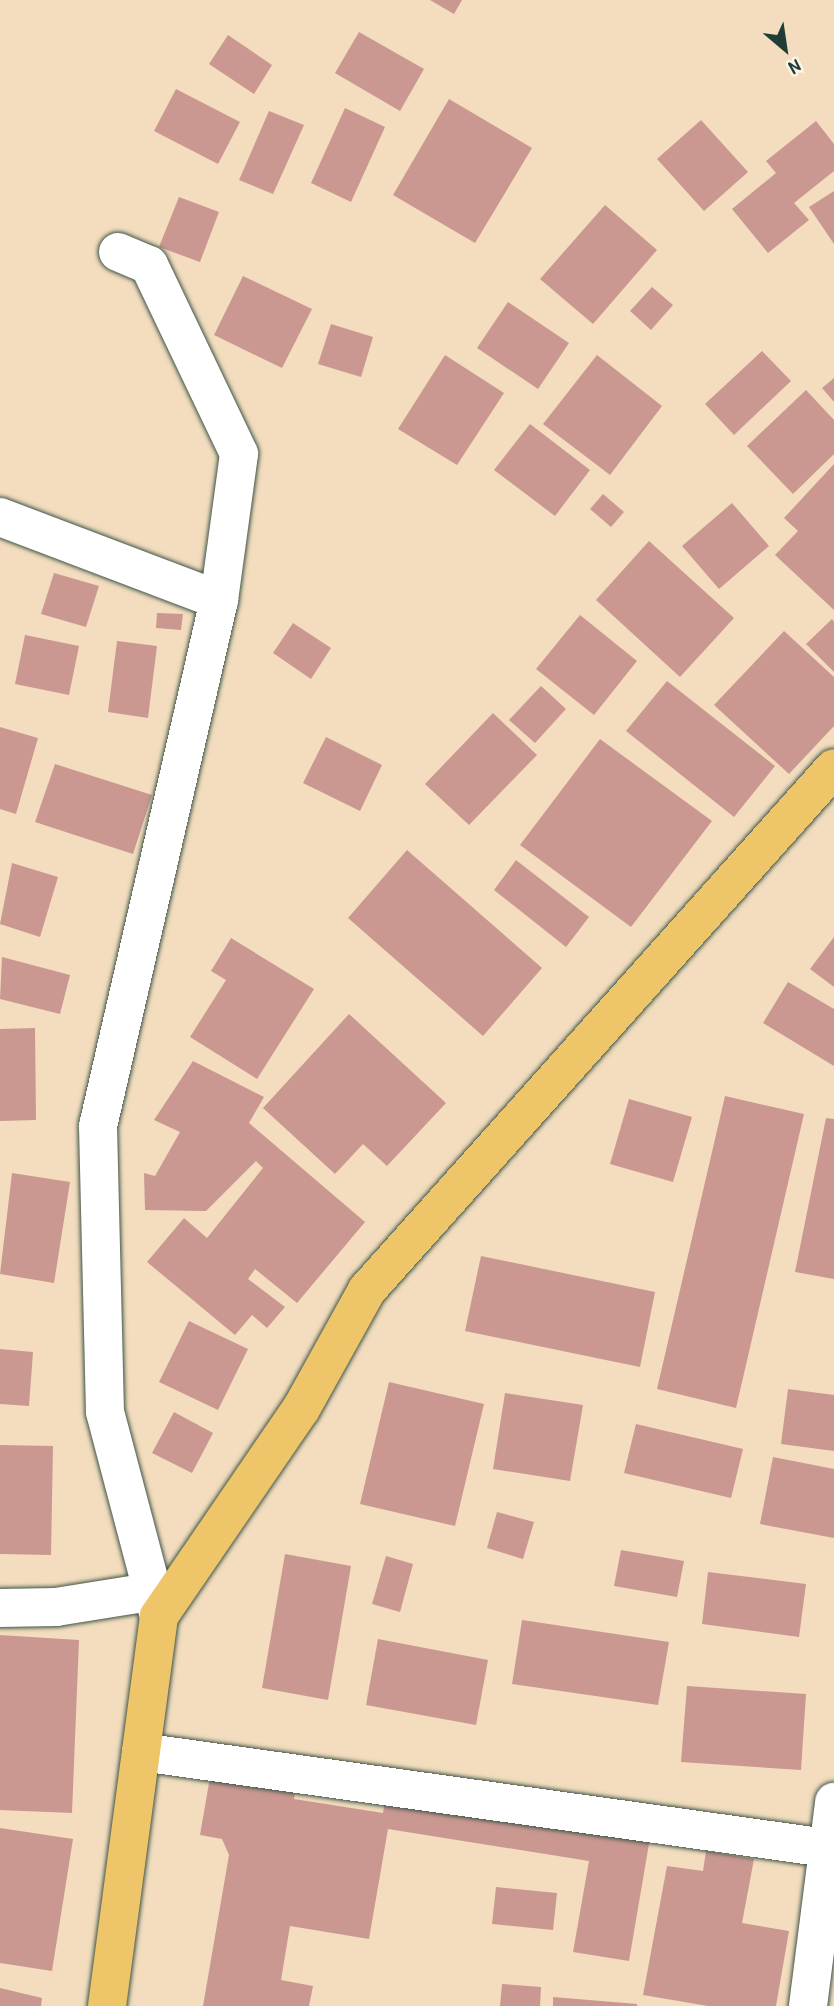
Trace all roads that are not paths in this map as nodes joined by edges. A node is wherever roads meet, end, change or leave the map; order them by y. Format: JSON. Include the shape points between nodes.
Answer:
{"nodes":[{"id":1,"x":118,"y":252,"type":"dead end"},
{"id":2,"x":0,"y":517,"type":"edge"},
{"id":3,"x":219,"y":600,"type":"junction"},
{"id":4,"x":834,"y":768,"type":"edge"},
{"id":5,"x":154,"y":1604,"type":"junction"},
{"id":6,"x":0,"y":1608,"type":"edge"},
{"id":7,"x":141,"y":1752,"type":"junction"},
{"id":8,"x":834,"y":1802,"type":"edge"},
{"id":9,"x":827,"y":1848,"type":"junction"},
{"id":10,"x":107,"y":2006,"type":"edge"},
{"id":11,"x":808,"y":2006,"type":"edge"}],
"edges":[{"from":1,"to":3,"type":"street","via":[[149,265],[239,454]]},
{"from":2,"to":3,"type":"street"},
{"from":3,"to":5,"type":"street","via":[[98,1126],[105,1412]]},
{"from":4,"to":5,"type":"highway","via":[[367,1290],[301,1409]]},
{"from":5,"to":6,"type":"street"},
{"from":5,"to":7,"type":"highway"},
{"from":7,"to":9,"type":"street"},
{"from":7,"to":10,"type":"highway"},
{"from":8,"to":9,"type":"street"},
{"from":9,"to":11,"type":"street"}]}
